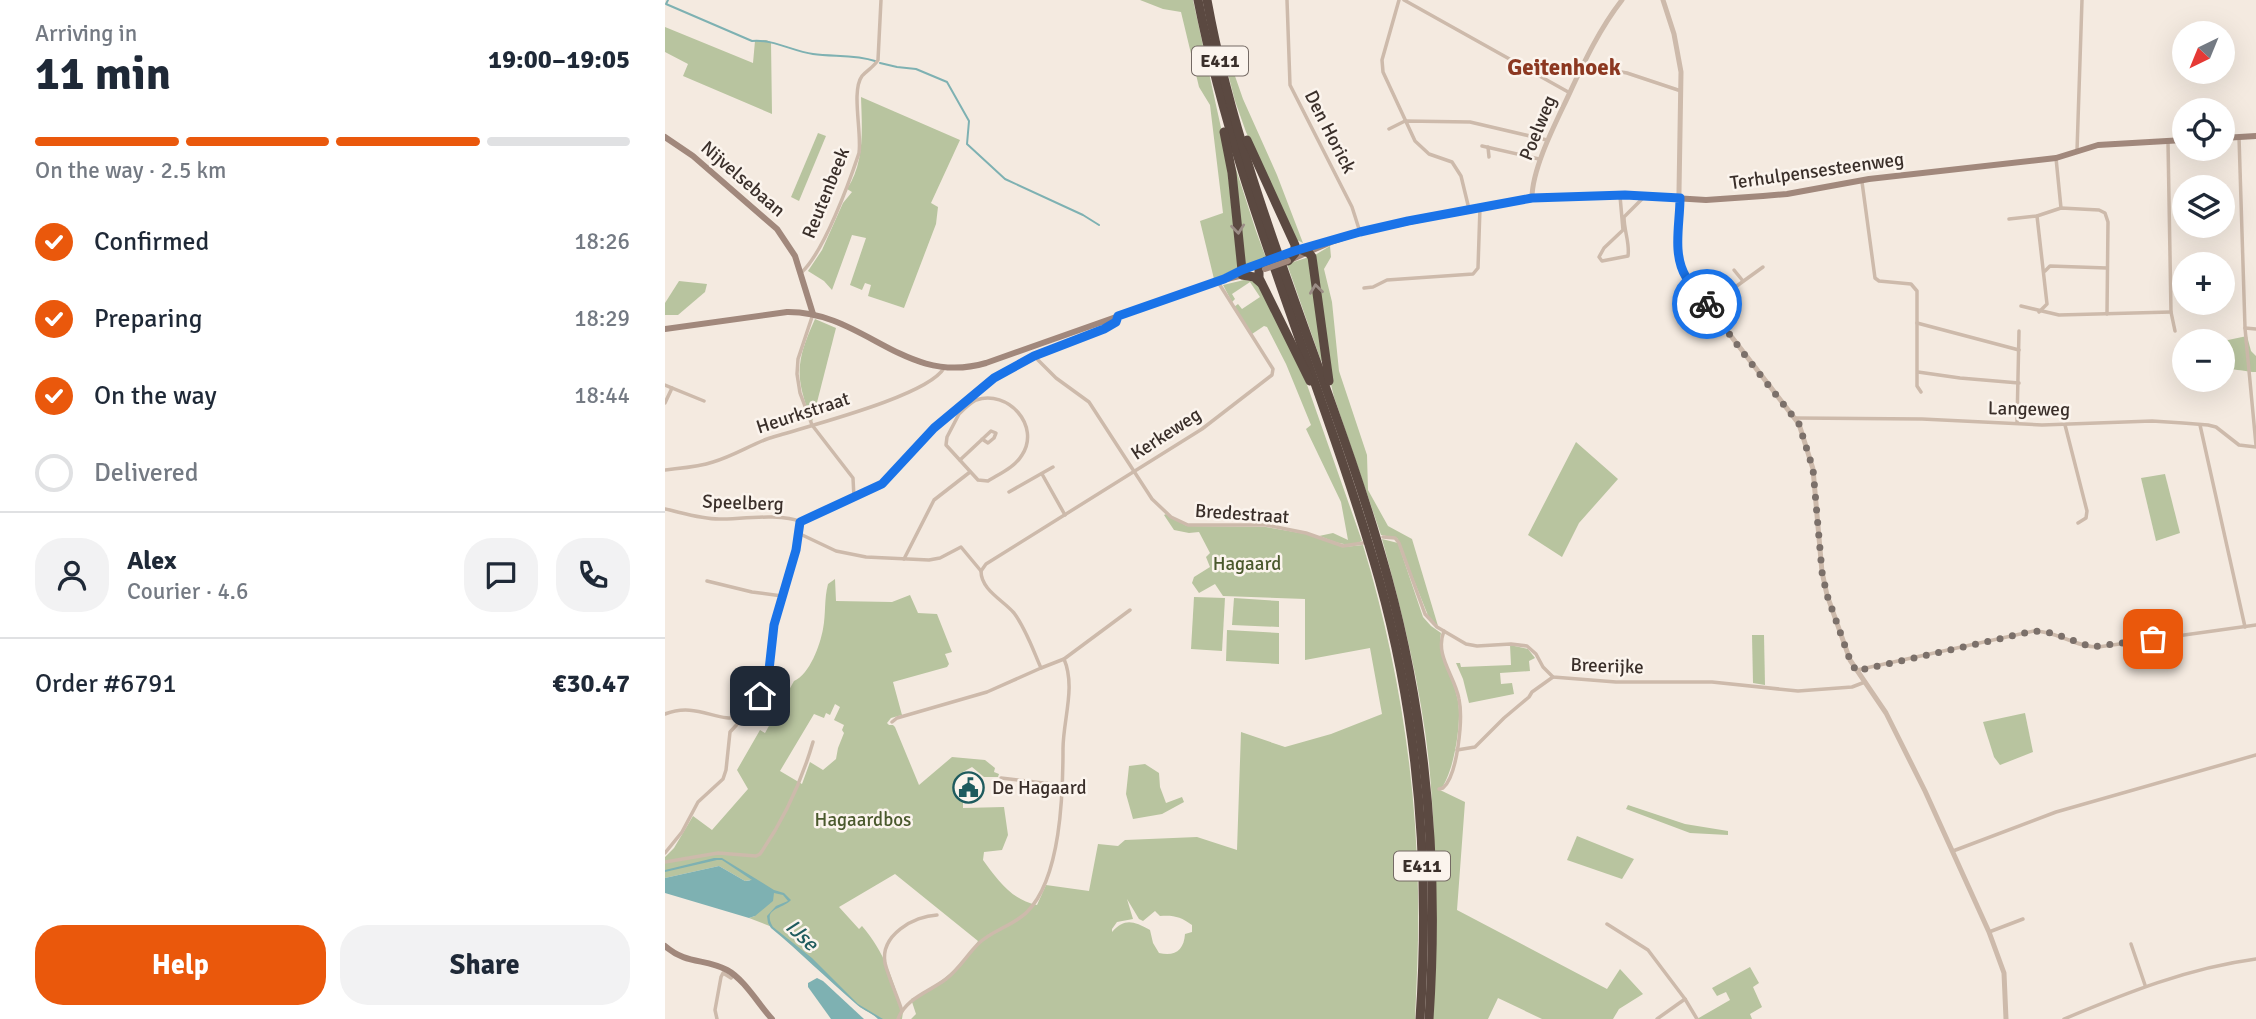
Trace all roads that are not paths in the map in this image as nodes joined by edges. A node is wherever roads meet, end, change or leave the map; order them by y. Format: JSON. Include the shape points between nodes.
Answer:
{"nodes":[{"id":1,"x":881,"y":0,"type":"edge"},
{"id":2,"x":1198,"y":0,"type":"edge"},
{"id":3,"x":1207,"y":0,"type":"edge"},
{"id":4,"x":1287,"y":0,"type":"edge"},
{"id":5,"x":1402,"y":0,"type":"edge"},
{"id":6,"x":1622,"y":0,"type":"edge"},
{"id":7,"x":1663,"y":0,"type":"edge"},
{"id":8,"x":2083,"y":0,"type":"edge"},
{"id":9,"x":1211,"y":62,"type":"junction"},
{"id":10,"x":1583,"y":65,"type":"junction"},
{"id":11,"x":1681,"y":91,"type":"junction"},
{"id":12,"x":1570,"y":93,"type":"junction"},
{"id":13,"x":1219,"y":114,"type":"junction"},
{"id":14,"x":1405,"y":121,"type":"junction"},
{"id":15,"x":1232,"y":123,"type":"junction"},
{"id":16,"x":1389,"y":129,"type":"dead end"},
{"id":17,"x":665,"y":136,"type":"edge"},
{"id":18,"x":2256,"y":136,"type":"edge"},
{"id":19,"x":2235,"y":137,"type":"edge"},
{"id":20,"x":2239,"y":137,"type":"junction"},
{"id":21,"x":1548,"y":140,"type":"junction"},
{"id":22,"x":2168,"y":142,"type":"junction"},
{"id":23,"x":2172,"y":142,"type":"edge"},
{"id":24,"x":1482,"y":146,"type":"dead end"},
{"id":25,"x":1488,"y":147,"type":"junction"},
{"id":26,"x":2077,"y":151,"type":"junction"},
{"id":27,"x":1489,"y":157,"type":"dead end"},
{"id":28,"x":2056,"y":158,"type":"junction"},
{"id":29,"x":1541,"y":159,"type":"junction"},
{"id":30,"x":1862,"y":180,"type":"junction"},
{"id":31,"x":1620,"y":195,"type":"junction"},
{"id":32,"x":1646,"y":196,"type":"junction"},
{"id":33,"x":1532,"y":198,"type":"junction"},
{"id":34,"x":1680,"y":198,"type":"junction"},
{"id":35,"x":1480,"y":207,"type":"junction"},
{"id":36,"x":1469,"y":209,"type":"junction"},
{"id":37,"x":2058,"y":209,"type":"junction"},
{"id":38,"x":2037,"y":216,"type":"junction"},
{"id":39,"x":2009,"y":219,"type":"dead end"},
{"id":40,"x":1360,"y":232,"type":"junction"},
{"id":41,"x":1302,"y":253,"type":"junction"},
{"id":42,"x":2042,"y":260,"type":"junction"},
{"id":43,"x":2050,"y":266,"type":"junction"},
{"id":44,"x":1763,"y":267,"type":"dead end"},
{"id":45,"x":2107,"y":268,"type":"junction"},
{"id":46,"x":1253,"y":269,"type":"junction"},
{"id":47,"x":1734,"y":270,"type":"dead end"},
{"id":48,"x":2043,"y":272,"type":"junction"},
{"id":49,"x":801,"y":273,"type":"junction"},
{"id":50,"x":1221,"y":280,"type":"junction"},
{"id":51,"x":1742,"y":281,"type":"junction"},
{"id":52,"x":1262,"y":284,"type":"junction"},
{"id":53,"x":1364,"y":288,"type":"dead end"},
{"id":54,"x":806,"y":293,"type":"junction"},
{"id":55,"x":2047,"y":304,"type":"junction"},
{"id":56,"x":1709,"y":306,"type":"junction"},
{"id":57,"x":2021,"y":306,"type":"dead end"},
{"id":58,"x":2039,"y":312,"type":"junction"},
{"id":59,"x":2171,"y":312,"type":"junction"},
{"id":60,"x":804,"y":313,"type":"junction"},
{"id":61,"x":813,"y":314,"type":"junction"},
{"id":62,"x":2053,"y":314,"type":"junction"},
{"id":63,"x":2107,"y":314,"type":"junction"},
{"id":64,"x":1118,"y":316,"type":"junction"},
{"id":65,"x":1917,"y":323,"type":"junction"},
{"id":66,"x":2245,"y":328,"type":"junction"},
{"id":67,"x":665,"y":329,"type":"edge"},
{"id":68,"x":2175,"y":329,"type":"edge"},
{"id":69,"x":2256,"y":329,"type":"edge"},
{"id":70,"x":2019,"y":331,"type":"dead end"},
{"id":71,"x":2018,"y":350,"type":"junction"},
{"id":72,"x":1012,"y":354,"type":"junction"},
{"id":73,"x":1034,"y":356,"type":"junction"},
{"id":74,"x":1017,"y":364,"type":"junction"},
{"id":75,"x":944,"y":368,"type":"junction"},
{"id":76,"x":1918,"y":372,"type":"junction"},
{"id":77,"x":2019,"y":383,"type":"junction"},
{"id":78,"x":665,"y":385,"type":"edge"},
{"id":79,"x":1316,"y":387,"type":"junction"},
{"id":80,"x":671,"y":388,"type":"junction"},
{"id":81,"x":1921,"y":392,"type":"dead end"},
{"id":82,"x":704,"y":401,"type":"dead end"},
{"id":83,"x":665,"y":404,"type":"edge"},
{"id":84,"x":959,"y":410,"type":"junction"},
{"id":85,"x":1335,"y":414,"type":"junction"},
{"id":86,"x":1795,"y":418,"type":"junction"},
{"id":87,"x":2017,"y":423,"type":"junction"},
{"id":88,"x":811,"y":425,"type":"junction"},
{"id":89,"x":2064,"y":425,"type":"junction"},
{"id":90,"x":2200,"y":425,"type":"junction"},
{"id":91,"x":982,"y":439,"type":"dead end"},
{"id":92,"x":2256,"y":446,"type":"edge"},
{"id":93,"x":960,"y":460,"type":"junction"},
{"id":94,"x":1053,"y":467,"type":"dead end"},
{"id":95,"x":665,"y":470,"type":"edge"},
{"id":96,"x":970,"y":472,"type":"junction"},
{"id":97,"x":1134,"y":472,"type":"junction"},
{"id":98,"x":1042,"y":474,"type":"junction"},
{"id":99,"x":1009,"y":492,"type":"dead end"},
{"id":100,"x":854,"y":498,"type":"junction"},
{"id":101,"x":665,"y":509,"type":"edge"},
{"id":102,"x":1065,"y":515,"type":"junction"},
{"id":103,"x":800,"y":522,"type":"junction"},
{"id":104,"x":2078,"y":523,"type":"dead end"},
{"id":105,"x":798,"y":533,"type":"junction"},
{"id":106,"x":1383,"y":537,"type":"dead end"},
{"id":107,"x":1363,"y":543,"type":"dead end"},
{"id":108,"x":904,"y":559,"type":"junction"},
{"id":109,"x":981,"y":571,"type":"junction"},
{"id":110,"x":707,"y":581,"type":"dead end"},
{"id":111,"x":782,"y":596,"type":"junction"},
{"id":112,"x":1130,"y":610,"type":"dead end"},
{"id":113,"x":2256,"y":625,"type":"edge"},
{"id":114,"x":2245,"y":627,"type":"junction"},
{"id":115,"x":1444,"y":631,"type":"junction"},
{"id":116,"x":1064,"y":659,"type":"junction"},
{"id":117,"x":1041,"y":668,"type":"junction"},
{"id":118,"x":1856,"y":671,"type":"junction"},
{"id":119,"x":1553,"y":677,"type":"junction"},
{"id":120,"x":1865,"y":682,"type":"junction"},
{"id":121,"x":665,"y":714,"type":"edge"},
{"id":122,"x":742,"y":716,"type":"junction"},
{"id":123,"x":893,"y":723,"type":"dead end"},
{"id":124,"x":813,"y":741,"type":"dead end"},
{"id":125,"x":1457,"y":750,"type":"junction"},
{"id":126,"x":2256,"y":755,"type":"edge"},
{"id":127,"x":1001,"y":778,"type":"dead end"},
{"id":128,"x":1062,"y":785,"type":"junction"},
{"id":129,"x":1439,"y":789,"type":"dead end"},
{"id":130,"x":665,"y":853,"type":"edge"},
{"id":131,"x":1954,"y":853,"type":"junction"},
{"id":132,"x":665,"y":862,"type":"edge"},
{"id":133,"x":937,"y":915,"type":"dead end"},
{"id":134,"x":2024,"y":919,"type":"dead end"},
{"id":135,"x":1607,"y":924,"type":"dead end"},
{"id":136,"x":1989,"y":932,"type":"junction"},
{"id":137,"x":2130,"y":944,"type":"dead end"},
{"id":138,"x":665,"y":946,"type":"edge"},
{"id":139,"x":2256,"y":958,"type":"edge"},
{"id":140,"x":734,"y":975,"type":"junction"},
{"id":141,"x":2145,"y":986,"type":"junction"},
{"id":142,"x":1685,"y":999,"type":"junction"},
{"id":143,"x":902,"y":1011,"type":"junction"},
{"id":144,"x":716,"y":1019,"type":"edge"},
{"id":145,"x":772,"y":1019,"type":"edge"},
{"id":146,"x":898,"y":1019,"type":"edge"},
{"id":147,"x":1420,"y":1019,"type":"edge"},
{"id":148,"x":1429,"y":1019,"type":"edge"},
{"id":149,"x":1657,"y":1019,"type":"edge"},
{"id":150,"x":1697,"y":1019,"type":"edge"},
{"id":151,"x":2006,"y":1019,"type":"edge"},
{"id":152,"x":2064,"y":1019,"type":"edge"}],
"edges":[{"from":1,"to":49,"type":"street","name":"Reutenbeek","via":[[878,61],[862,77],[857,90],[859,152],[820,247]]},
{"from":2,"to":9,"type":"highway","number":"E411"},
{"from":3,"to":15,"type":"highway","number":"E411"},
{"from":4,"to":40,"type":"street","name":"Den Horick","via":[[1290,85],[1348,198]]},
{"from":5,"to":12,"type":"street"},
{"from":5,"to":14,"type":"street","via":[[1382,66]]},
{"from":6,"to":10,"type":"street","name":"Poelweg"},
{"from":7,"to":11,"type":"street","via":[[1674,34]]},
{"from":8,"to":26,"type":"street"},
{"from":9,"to":13,"type":"highway","via":[[1209,73]]},
{"from":9,"to":15,"type":"highway","number":"E411"},
{"from":10,"to":11,"type":"street","via":[[1627,73]]},
{"from":10,"to":12,"type":"street","name":"Poelweg"},
{"from":11,"to":34,"type":"street"},
{"from":12,"to":21,"type":"street","name":"Poelweg"},
{"from":13,"to":15,"type":"highway"},
{"from":13,"to":46,"type":"highway","one_way":true},
{"from":14,"to":16,"type":"street"},
{"from":14,"to":21,"type":"street","via":[[1469,122]]},
{"from":14,"to":36,"type":"street","via":[[1419,146],[1453,164],[1461,176]]},
{"from":15,"to":41,"type":"highway","via":[[1243,129]]},
{"from":15,"to":79,"type":"highway","number":"E411"},
{"from":15,"to":85,"type":"highway","number":"E411"},
{"from":17,"to":49,"type":"main road","name":"Nijvelsebaan","via":[[772,223],[790,247]]},
{"from":18,"to":20,"type":"main road"},
{"from":19,"to":20,"type":"main road"},
{"from":20,"to":66,"type":"street"},
{"from":21,"to":29,"type":"street","name":"Poelweg"},
{"from":22,"to":23,"type":"main road","name":"Terhulpensesteenweg"},
{"from":22,"to":26,"type":"main road","name":"Terhulpensesteenweg","via":[[2098,145]]},
{"from":22,"to":59,"type":"street"},
{"from":24,"to":25,"type":"street"},
{"from":25,"to":27,"type":"street"},
{"from":25,"to":29,"type":"street"},
{"from":26,"to":28,"type":"main road","name":"Terhulpensesteenweg"},
{"from":28,"to":30,"type":"main road","name":"Terhulpensesteenweg"},
{"from":28,"to":37,"type":"street"},
{"from":29,"to":33,"type":"street","name":"Poelweg"},
{"from":30,"to":34,"type":"main road","name":"Terhulpensesteenweg","via":[[1787,194]]},
{"from":30,"to":65,"type":"street","via":[[1875,278],[1916,288]]},
{"from":31,"to":32,"type":"main road","name":"Terhulpensesteenweg"},
{"from":31,"to":32,"type":"street","via":[[1623,230],[1601,252],[1602,261],[1628,256],[1624,217]]},
{"from":31,"to":33,"type":"main road","name":"Terhulpensesteenweg"},
{"from":32,"to":34,"type":"main road","name":"Terhulpensesteenweg"},
{"from":33,"to":35,"type":"main road","name":"Terhulpensesteenweg"},
{"from":34,"to":56,"type":"street","via":[[1680,265]]},
{"from":35,"to":36,"type":"main road","name":"Terhulpensesteenweg"},
{"from":35,"to":53,"type":"street","via":[[1478,268],[1473,274],[1387,280]]},
{"from":36,"to":40,"type":"main road","name":"Terhulpensesteenweg"},
{"from":37,"to":38,"type":"street"},
{"from":37,"to":45,"type":"street","via":[[2105,214]]},
{"from":38,"to":39,"type":"street"},
{"from":38,"to":42,"type":"street"},
{"from":40,"to":41,"type":"main road","name":"Terhulpensesteenweg"},
{"from":41,"to":46,"type":"main road","name":"Terhulpensesteenweg","bridge":true},
{"from":41,"to":46,"type":"main road","name":"Terhulpensesteenweg","bridge":true},
{"from":85,"to":41,"type":"highway","one_way":true},
{"from":42,"to":43,"type":"street"},
{"from":42,"to":48,"type":"street"},
{"from":43,"to":45,"type":"street"},
{"from":43,"to":48,"type":"street"},
{"from":44,"to":51,"type":"street"},
{"from":45,"to":63,"type":"street"},
{"from":46,"to":50,"type":"main road","name":"Terhulpensesteenweg"},
{"from":46,"to":52,"type":"highway"},
{"from":46,"to":52,"type":"highway"},
{"from":47,"to":51,"type":"street"},
{"from":48,"to":55,"type":"street"},
{"from":49,"to":54,"type":"main road","name":"Nijvelsebaan"},
{"from":50,"to":64,"type":"main road","name":"Terhulpensesteenweg"},
{"from":50,"to":97,"type":"street","name":"Kerkeweg","via":[[1273,373],[1202,429]]},
{"from":51,"to":56,"type":"street"},
{"from":52,"to":79,"type":"highway","via":[[1307,379]]},
{"from":54,"to":60,"type":"main road","name":"Nijvelsebaan"},
{"from":54,"to":61,"type":"main road","name":"Nijvelsebaan"},
{"from":55,"to":58,"type":"street"},
{"from":55,"to":62,"type":"street"},
{"from":56,"to":86,"type":"street"},
{"from":57,"to":58,"type":"street"},
{"from":58,"to":62,"type":"street"},
{"from":59,"to":63,"type":"street"},
{"from":59,"to":68,"type":"street"},
{"from":60,"to":61,"type":"main road","name":"Terhulpensesteenweg"},
{"from":60,"to":67,"type":"main road","name":"Terhulpensesteenweg"},
{"from":61,"to":75,"type":"main road","name":"Terhulpensesteenweg","via":[[915,362]]},
{"from":61,"to":88,"type":"street","via":[[797,369]]},
{"from":62,"to":63,"type":"street"},
{"from":64,"to":72,"type":"main road","name":"Terhulpensesteenweg"},
{"from":64,"to":73,"type":"street","name":"Speelberg","via":[[1104,329]]},
{"from":65,"to":71,"type":"street"},
{"from":65,"to":76,"type":"street"},
{"from":66,"to":69,"type":"street"},
{"from":66,"to":92,"type":"street"},
{"from":70,"to":71,"type":"street"},
{"from":71,"to":77,"type":"street"},
{"from":72,"to":74,"type":"street"},
{"from":72,"to":75,"type":"main road","name":"Terhulpensesteenweg","via":[[978,366]]},
{"from":73,"to":74,"type":"street","name":"Speelberg"},
{"from":73,"to":97,"type":"street","name":"Bredestraat","via":[[1089,401]]},
{"from":74,"to":84,"type":"street","name":"Speelberg"},
{"from":75,"to":88,"type":"street","name":"Heurkstraat","via":[[937,377],[904,394]]},
{"from":76,"to":77,"type":"street"},
{"from":76,"to":81,"type":"street"},
{"from":77,"to":87,"type":"street"},
{"from":78,"to":80,"type":"street"},
{"from":79,"to":147,"type":"highway","number":"E411","via":[[1379,581],[1408,714],[1424,889]]},
{"from":80,"to":82,"type":"street"},
{"from":80,"to":83,"type":"street"},
{"from":84,"to":93,"type":"street","via":[[946,442]]},
{"from":84,"to":96,"type":"street","via":[[977,400],[1002,401],[1020,413],[1028,436],[1022,456],[1004,471],[985,482]]},
{"from":84,"to":100,"type":"street","name":"Speelberg","via":[[920,443],[887,480]]},
{"from":85,"to":148,"type":"highway","number":"E411","via":[[1388,580],[1418,718],[1433,888]]},
{"from":86,"to":87,"type":"street","name":"Langeweg"},
{"from":86,"to":118,"type":"street","via":[[1813,469],[1827,595]]},
{"from":87,"to":89,"type":"street","name":"Langeweg"},
{"from":88,"to":95,"type":"street","name":"Heurkstraat","via":[[713,462]]},
{"from":88,"to":100,"type":"street","via":[[853,478]]},
{"from":89,"to":90,"type":"street","name":"Langeweg","via":[[2152,421]]},
{"from":89,"to":104,"type":"street","via":[[2087,511],[2086,519]]},
{"from":90,"to":92,"type":"street","name":"Langeweg","via":[[2216,428],[2239,445]]},
{"from":90,"to":114,"type":"street"},
{"from":91,"to":93,"type":"street"},
{"from":93,"to":96,"type":"street"},
{"from":94,"to":98,"type":"street"},
{"from":96,"to":108,"type":"street","via":[[934,500]]},
{"from":97,"to":102,"type":"street","name":"Kerkeweg"},
{"from":97,"to":107,"type":"street","name":"Bredestraat","via":[[1157,505],[1188,525],[1266,525],[1343,546]]},
{"from":98,"to":99,"type":"street"},
{"from":98,"to":102,"type":"street"},
{"from":100,"to":103,"type":"street","name":"Speelberg"},
{"from":101,"to":103,"type":"street","name":"Speelberg","via":[[717,520],[752,517]]},
{"from":102,"to":109,"type":"street","name":"Kerkeweg"},
{"from":103,"to":105,"type":"street"},
{"from":105,"to":108,"type":"street","via":[[836,551]]},
{"from":105,"to":111,"type":"street"},
{"from":106,"to":115,"type":"street","name":"Breerijke","via":[[1399,543],[1426,614]]},
{"from":108,"to":109,"type":"street","via":[[934,559],[961,547]]},
{"from":109,"to":117,"type":"street","via":[[986,586],[1020,622]]},
{"from":110,"to":111,"type":"street"},
{"from":111,"to":122,"type":"street","via":[[768,679]]},
{"from":112,"to":116,"type":"street"},
{"from":113,"to":114,"type":"street"},
{"from":114,"to":118,"type":"street","via":[[2098,647],[2034,631]]},
{"from":115,"to":119,"type":"street","name":"Breerijke","via":[[1472,645],[1527,646]]},
{"from":115,"to":125,"type":"street","via":[[1441,649],[1460,704]]},
{"from":116,"to":117,"type":"street"},
{"from":116,"to":128,"type":"street","via":[[1069,698]]},
{"from":117,"to":123,"type":"street","via":[[987,692]]},
{"from":118,"to":120,"type":"street"},
{"from":119,"to":120,"type":"street","name":"Breerijke","via":[[1712,682],[1798,691],[1855,687]]},
{"from":119,"to":125,"type":"street","via":[[1475,747]]},
{"from":120,"to":131,"type":"street","via":[[1886,713]]},
{"from":121,"to":122,"type":"street","via":[[690,709],[731,719]]},
{"from":122,"to":130,"type":"street","via":[[730,732],[723,779],[698,802]]},
{"from":124,"to":132,"type":"street","via":[[788,810],[760,854],[718,853]]},
{"from":125,"to":129,"type":"street","via":[[1450,781]]},
{"from":126,"to":131,"type":"street","via":[[2056,811]]},
{"from":127,"to":128,"type":"street"},
{"from":128,"to":143,"type":"street","via":[[1052,866],[1028,911],[979,942],[951,975]]},
{"from":131,"to":136,"type":"street"},
{"from":133,"to":143,"type":"street","via":[[907,924],[888,944],[885,963]]},
{"from":134,"to":136,"type":"street"},
{"from":135,"to":142,"type":"street","via":[[1644,946]]},
{"from":136,"to":151,"type":"street","via":[[2004,973]]},
{"from":137,"to":141,"type":"street"},
{"from":138,"to":140,"type":"main road","via":[[686,960]]},
{"from":139,"to":141,"type":"street"},
{"from":140,"to":144,"type":"street","via":[[723,973],[721,977]]},
{"from":140,"to":145,"type":"main road"},
{"from":141,"to":152,"type":"street"},
{"from":142,"to":149,"type":"street"},
{"from":142,"to":150,"type":"street"},
{"from":143,"to":146,"type":"street"}]}
